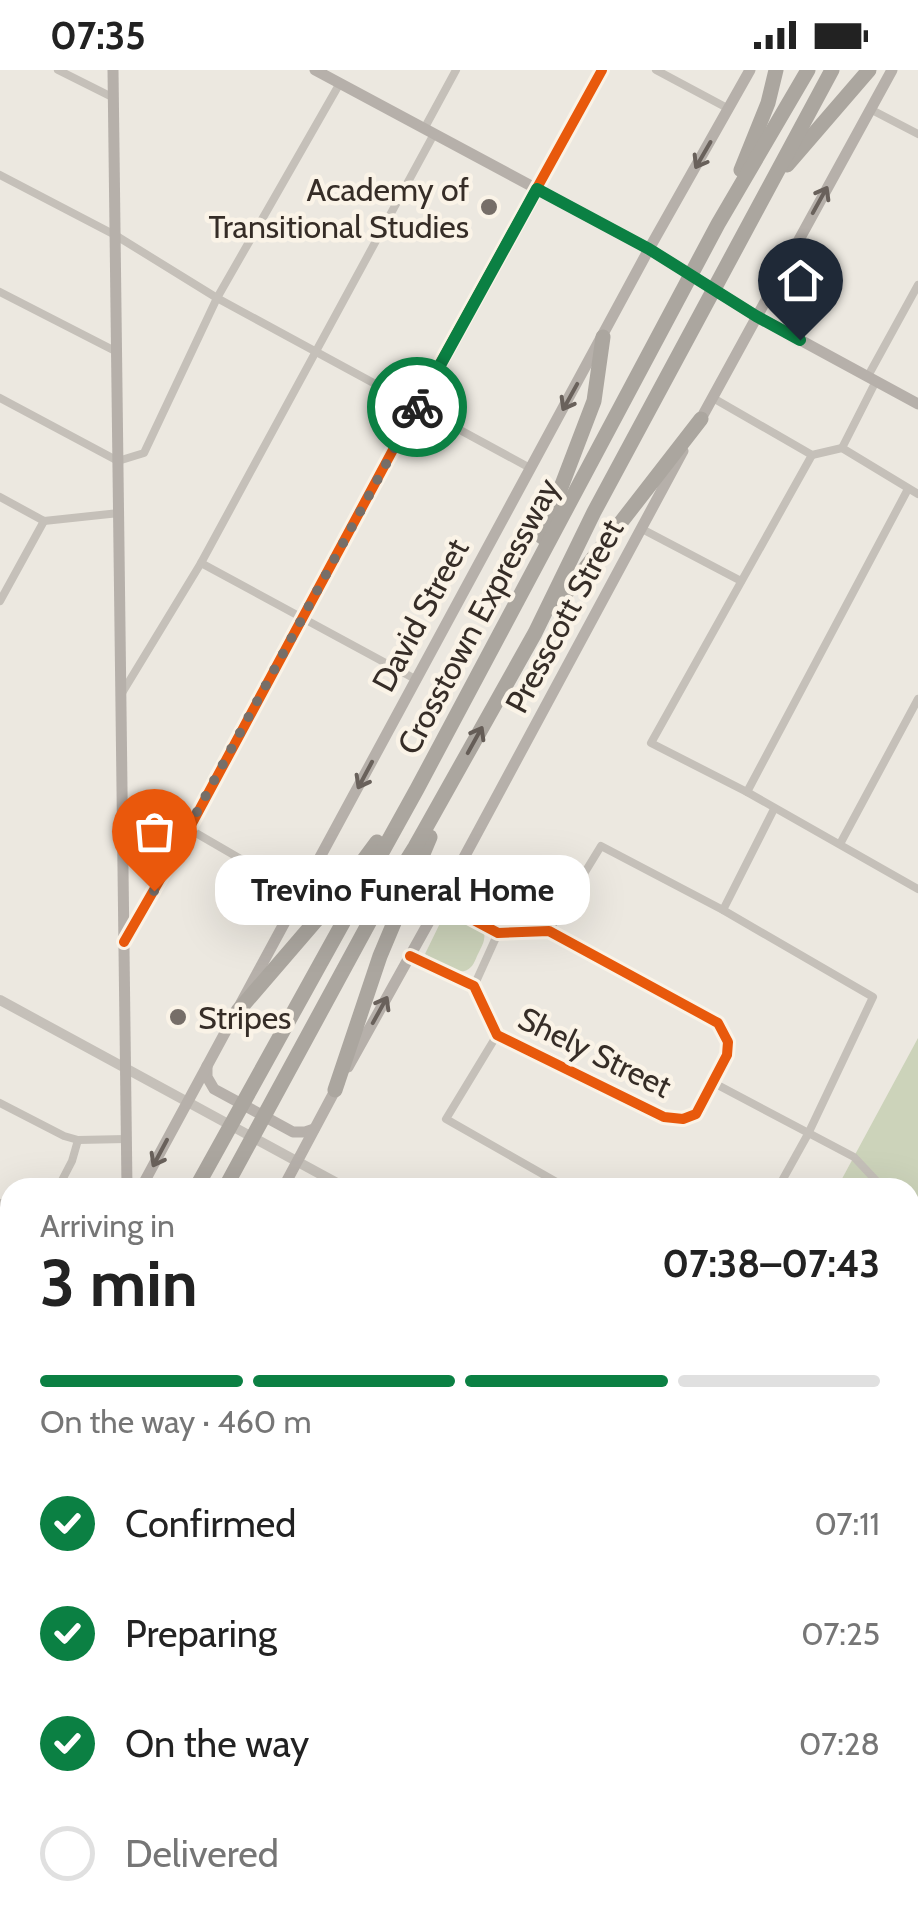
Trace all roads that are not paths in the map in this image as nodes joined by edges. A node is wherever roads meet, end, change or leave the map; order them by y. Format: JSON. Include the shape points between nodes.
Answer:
{"nodes":[{"id":1,"x":58,"y":70,"type":"edge"},
{"id":2,"x":113,"y":70,"type":"edge"},
{"id":3,"x":315,"y":70,"type":"edge"},
{"id":4,"x":456,"y":70,"type":"edge"},
{"id":5,"x":602,"y":70,"type":"edge"},
{"id":6,"x":656,"y":70,"type":"edge"},
{"id":7,"x":750,"y":70,"type":"edge"},
{"id":8,"x":776,"y":70,"type":"edge"},
{"id":9,"x":808,"y":70,"type":"edge"},
{"id":10,"x":832,"y":70,"type":"edge"},
{"id":11,"x":869,"y":70,"type":"edge"},
{"id":12,"x":892,"y":70,"type":"edge"},
{"id":13,"x":340,"y":84,"type":"junction"},
{"id":14,"x":114,"y":98,"type":"junction"},
{"id":15,"x":729,"y":108,"type":"junction"},
{"id":16,"x":870,"y":110,"type":"junction"},
{"id":17,"x":429,"y":131,"type":"junction"},
{"id":18,"x":918,"y":134,"type":"edge"},
{"id":19,"x":0,"y":175,"type":"edge"},
{"id":20,"x":768,"y":187,"type":"junction"},
{"id":21,"x":537,"y":189,"type":"junction"},
{"id":22,"x":716,"y":229,"type":"junction"},
{"id":23,"x":115,"y":235,"type":"junction"},
{"id":24,"x":649,"y":249,"type":"junction"},
{"id":25,"x":918,"y":285,"type":"edge"},
{"id":26,"x":0,"y":292,"type":"edge"},
{"id":27,"x":217,"y":298,"type":"junction"},
{"id":28,"x":756,"y":316,"type":"junction"},
{"id":29,"x":603,"y":336,"type":"junction"},
{"id":30,"x":117,"y":352,"type":"junction"},
{"id":31,"x":315,"y":353,"type":"junction"},
{"id":32,"x":872,"y":379,"type":"junction"},
{"id":33,"x":0,"y":398,"type":"edge"},
{"id":34,"x":712,"y":398,"type":"junction"},
{"id":35,"x":918,"y":404,"type":"edge"},
{"id":36,"x":416,"y":407,"type":"junction"},
{"id":37,"x":701,"y":418,"type":"junction"},
{"id":38,"x":842,"y":448,"type":"junction"},
{"id":39,"x":812,"y":455,"type":"junction"},
{"id":40,"x":118,"y":461,"type":"junction"},
{"id":41,"x":530,"y":468,"type":"junction"},
{"id":42,"x":908,"y":489,"type":"junction"},
{"id":43,"x":918,"y":494,"type":"edge"},
{"id":44,"x":0,"y":496,"type":"edge"},
{"id":45,"x":119,"y":513,"type":"junction"},
{"id":46,"x":44,"y":521,"type":"junction"},
{"id":47,"x":642,"y":529,"type":"junction"},
{"id":48,"x":200,"y":563,"type":"junction"},
{"id":49,"x":742,"y":581,"type":"junction"},
{"id":50,"x":1,"y":599,"type":"edge"},
{"id":51,"x":518,"y":601,"type":"junction"},
{"id":52,"x":303,"y":618,"type":"junction"},
{"id":53,"x":535,"y":632,"type":"junction"},
{"id":54,"x":416,"y":680,"type":"junction"},
{"id":55,"x":121,"y":695,"type":"junction"},
{"id":56,"x":918,"y":699,"type":"edge"},
{"id":57,"x":458,"y":771,"type":"junction"},
{"id":58,"x":747,"y":792,"type":"junction"},
{"id":59,"x":413,"y":795,"type":"junction"},
{"id":60,"x":774,"y":809,"type":"junction"},
{"id":61,"x":188,"y":829,"type":"junction"},
{"id":62,"x":840,"y":844,"type":"junction"},
{"id":63,"x":918,"y":889,"type":"edge"},
{"id":64,"x":302,"y":894,"type":"junction"},
{"id":65,"x":440,"y":902,"type":"junction"},
{"id":66,"x":723,"y":910,"type":"junction"},
{"id":67,"x":548,"y":931,"type":"junction"},
{"id":68,"x":498,"y":933,"type":"junction"},
{"id":69,"x":124,"y":942,"type":"junction"},
{"id":70,"x":410,"y":956,"type":"junction"},
{"id":71,"x":474,"y":986,"type":"junction"},
{"id":72,"x":0,"y":1000,"type":"edge"},
{"id":73,"x":238,"y":1011,"type":"junction"},
{"id":74,"x":498,"y":1035,"type":"junction"},
{"id":75,"x":206,"y":1066,"type":"junction"},
{"id":76,"x":125,"y":1068,"type":"junction"},
{"id":77,"x":712,"y":1082,"type":"junction"},
{"id":78,"x":335,"y":1090,"type":"junction"},
{"id":79,"x":187,"y":1101,"type":"junction"},
{"id":80,"x":0,"y":1103,"type":"edge"},
{"id":81,"x":314,"y":1130,"type":"junction"},
{"id":82,"x":808,"y":1134,"type":"junction"},
{"id":83,"x":126,"y":1139,"type":"junction"},
{"id":84,"x":78,"y":1140,"type":"junction"},
{"id":85,"x":298,"y":1160,"type":"junction"},
{"id":86,"x":63,"y":1178,"type":"edge"},
{"id":87,"x":127,"y":1178,"type":"edge"},
{"id":88,"x":146,"y":1178,"type":"edge"},
{"id":89,"x":202,"y":1178,"type":"edge"},
{"id":90,"x":231,"y":1178,"type":"edge"},
{"id":91,"x":288,"y":1178,"type":"edge"},
{"id":92,"x":329,"y":1178,"type":"edge"},
{"id":93,"x":549,"y":1178,"type":"edge"},
{"id":94,"x":784,"y":1178,"type":"edge"},
{"id":95,"x":874,"y":1178,"type":"edge"}],
"edges":[{"from":1,"to":14,"type":"street"},
{"from":2,"to":14,"type":"main road"},
{"from":3,"to":13,"type":"main road"},
{"from":4,"to":17,"type":"street"},
{"from":5,"to":21,"type":"street"},
{"from":6,"to":15,"type":"street"},
{"from":7,"to":15,"type":"main road","name":"David Street"},
{"from":8,"to":22,"type":"highway"},
{"from":9,"to":22,"type":"highway","name":"Crosstown Expressway"},
{"from":10,"to":20,"type":"highway","name":"Crosstown Expressway"},
{"from":11,"to":20,"type":"highway"},
{"from":12,"to":16,"type":"main road","name":"Presscott Street"},
{"from":13,"to":17,"type":"main road"},
{"from":13,"to":27,"type":"street"},
{"from":14,"to":23,"type":"main road"},
{"from":15,"to":24,"type":"main road","name":"David Street","one_way":true},
{"from":16,"to":18,"type":"street"},
{"from":28,"to":16,"type":"main road","name":"Presscott Street","one_way":true},
{"from":17,"to":21,"type":"main road"},
{"from":17,"to":31,"type":"street"},
{"from":19,"to":23,"type":"street"},
{"from":20,"to":53,"type":"highway","name":"Crosstown Expressway"},
{"from":21,"to":24,"type":"main road"},
{"from":21,"to":36,"type":"street"},
{"from":22,"to":51,"type":"highway","name":"Crosstown Expressway"},
{"from":23,"to":27,"type":"street"},
{"from":23,"to":30,"type":"main road"},
{"from":24,"to":28,"type":"main road"},
{"from":24,"to":29,"type":"main road","name":"David Street"},
{"from":25,"to":32,"type":"street"},
{"from":26,"to":30,"type":"street"},
{"from":27,"to":31,"type":"street"},
{"from":27,"to":40,"type":"street","via":[[144,453]]},
{"from":28,"to":32,"type":"main road"},
{"from":28,"to":34,"type":"main road","name":"Presscott Street"},
{"from":29,"to":41,"type":"main road","name":"David Street","one_way":true},
{"from":29,"to":51,"type":"highway","via":[[594,401]]},
{"from":30,"to":40,"type":"main road"},
{"from":31,"to":36,"type":"street"},
{"from":31,"to":48,"type":"street"},
{"from":32,"to":35,"type":"main road"},
{"from":32,"to":38,"type":"street"},
{"from":33,"to":40,"type":"street"},
{"from":34,"to":37,"type":"main road","name":"Presscott Street"},
{"from":34,"to":39,"type":"street"},
{"from":36,"to":41,"type":"street"},
{"from":36,"to":52,"type":"street"},
{"from":37,"to":47,"type":"main road","name":"Presscott Street"},
{"from":37,"to":53,"type":"highway"},
{"from":38,"to":39,"type":"street"},
{"from":38,"to":42,"type":"street"},
{"from":39,"to":49,"type":"street"},
{"from":40,"to":45,"type":"main road"},
{"from":41,"to":54,"type":"main road","name":"David Street"},
{"from":42,"to":43,"type":"street"},
{"from":42,"to":58,"type":"street"},
{"from":44,"to":46,"type":"street"},
{"from":45,"to":46,"type":"street"},
{"from":45,"to":55,"type":"main road"},
{"from":46,"to":50,"type":"street"},
{"from":47,"to":49,"type":"street"},
{"from":47,"to":65,"type":"main road","name":"Presscott Street"},
{"from":48,"to":52,"type":"street"},
{"from":48,"to":55,"type":"street"},
{"from":49,"to":58,"type":"street","via":[[651,743]]},
{"from":51,"to":59,"type":"highway","name":"Crosstown Expressway"},
{"from":52,"to":54,"type":"street"},
{"from":52,"to":61,"type":"street"},
{"from":57,"to":53,"type":"highway","name":"Crosstown Expressway","one_way":true},
{"from":54,"to":64,"type":"main road","name":"David Street","one_way":true},
{"from":55,"to":69,"type":"main road"},
{"from":56,"to":62,"type":"street"},
{"from":57,"to":78,"type":"highway","via":[[380,956]]},
{"from":57,"to":90,"type":"highway","name":"Crosstown Expressway"},
{"from":58,"to":60,"type":"street"},
{"from":59,"to":73,"type":"highway"},
{"from":59,"to":89,"type":"highway","name":"Crosstown Expressway"},
{"from":60,"to":62,"type":"street"},
{"from":60,"to":66,"type":"street"},
{"from":61,"to":64,"type":"street"},
{"from":61,"to":69,"type":"street"},
{"from":62,"to":63,"type":"street"},
{"from":64,"to":73,"type":"main road","name":"David Street"},
{"from":65,"to":68,"type":"street"},
{"from":65,"to":70,"type":"main road","name":"Presscott Street"},
{"from":66,"to":67,"type":"street","via":[[601,846]]},
{"from":66,"to":82,"type":"street","via":[[873,997]]},
{"from":67,"to":68,"type":"street"},
{"from":67,"to":77,"type":"street","via":[[718,1023],[727,1054]]},
{"from":68,"to":71,"type":"street"},
{"from":69,"to":76,"type":"main road"},
{"from":70,"to":71,"type":"street"},
{"from":78,"to":70,"type":"main road","name":"Presscott Street","one_way":true},
{"from":71,"to":74,"type":"street","name":"Shely Street"},
{"from":72,"to":76,"type":"street"},
{"from":73,"to":75,"type":"main road","name":"David Street"},
{"from":74,"to":77,"type":"street","name":"Shely Street","via":[[664,1117],[696,1114]]},
{"from":74,"to":93,"type":"street","via":[[446,1119]]},
{"from":75,"to":79,"type":"main road","name":"David Street"},
{"from":75,"to":81,"type":"main road","via":[[214,1088],[292,1132]]},
{"from":76,"to":79,"type":"street"},
{"from":76,"to":83,"type":"main road"},
{"from":77,"to":82,"type":"street","name":"Shely Street"},
{"from":78,"to":81,"type":"main road","name":"Presscott Street"},
{"from":79,"to":85,"type":"street"},
{"from":79,"to":88,"type":"main road","name":"David Street","one_way":true},
{"from":80,"to":84,"type":"street"},
{"from":81,"to":85,"type":"main road","name":"Presscott Street"},
{"from":82,"to":94,"type":"street"},
{"from":82,"to":95,"type":"street","name":"Shely Street","via":[[854,1157]]},
{"from":83,"to":84,"type":"street"},
{"from":83,"to":87,"type":"main road"},
{"from":84,"to":86,"type":"street"},
{"from":85,"to":91,"type":"main road","name":"Presscott Street"},
{"from":85,"to":92,"type":"street"}]}
